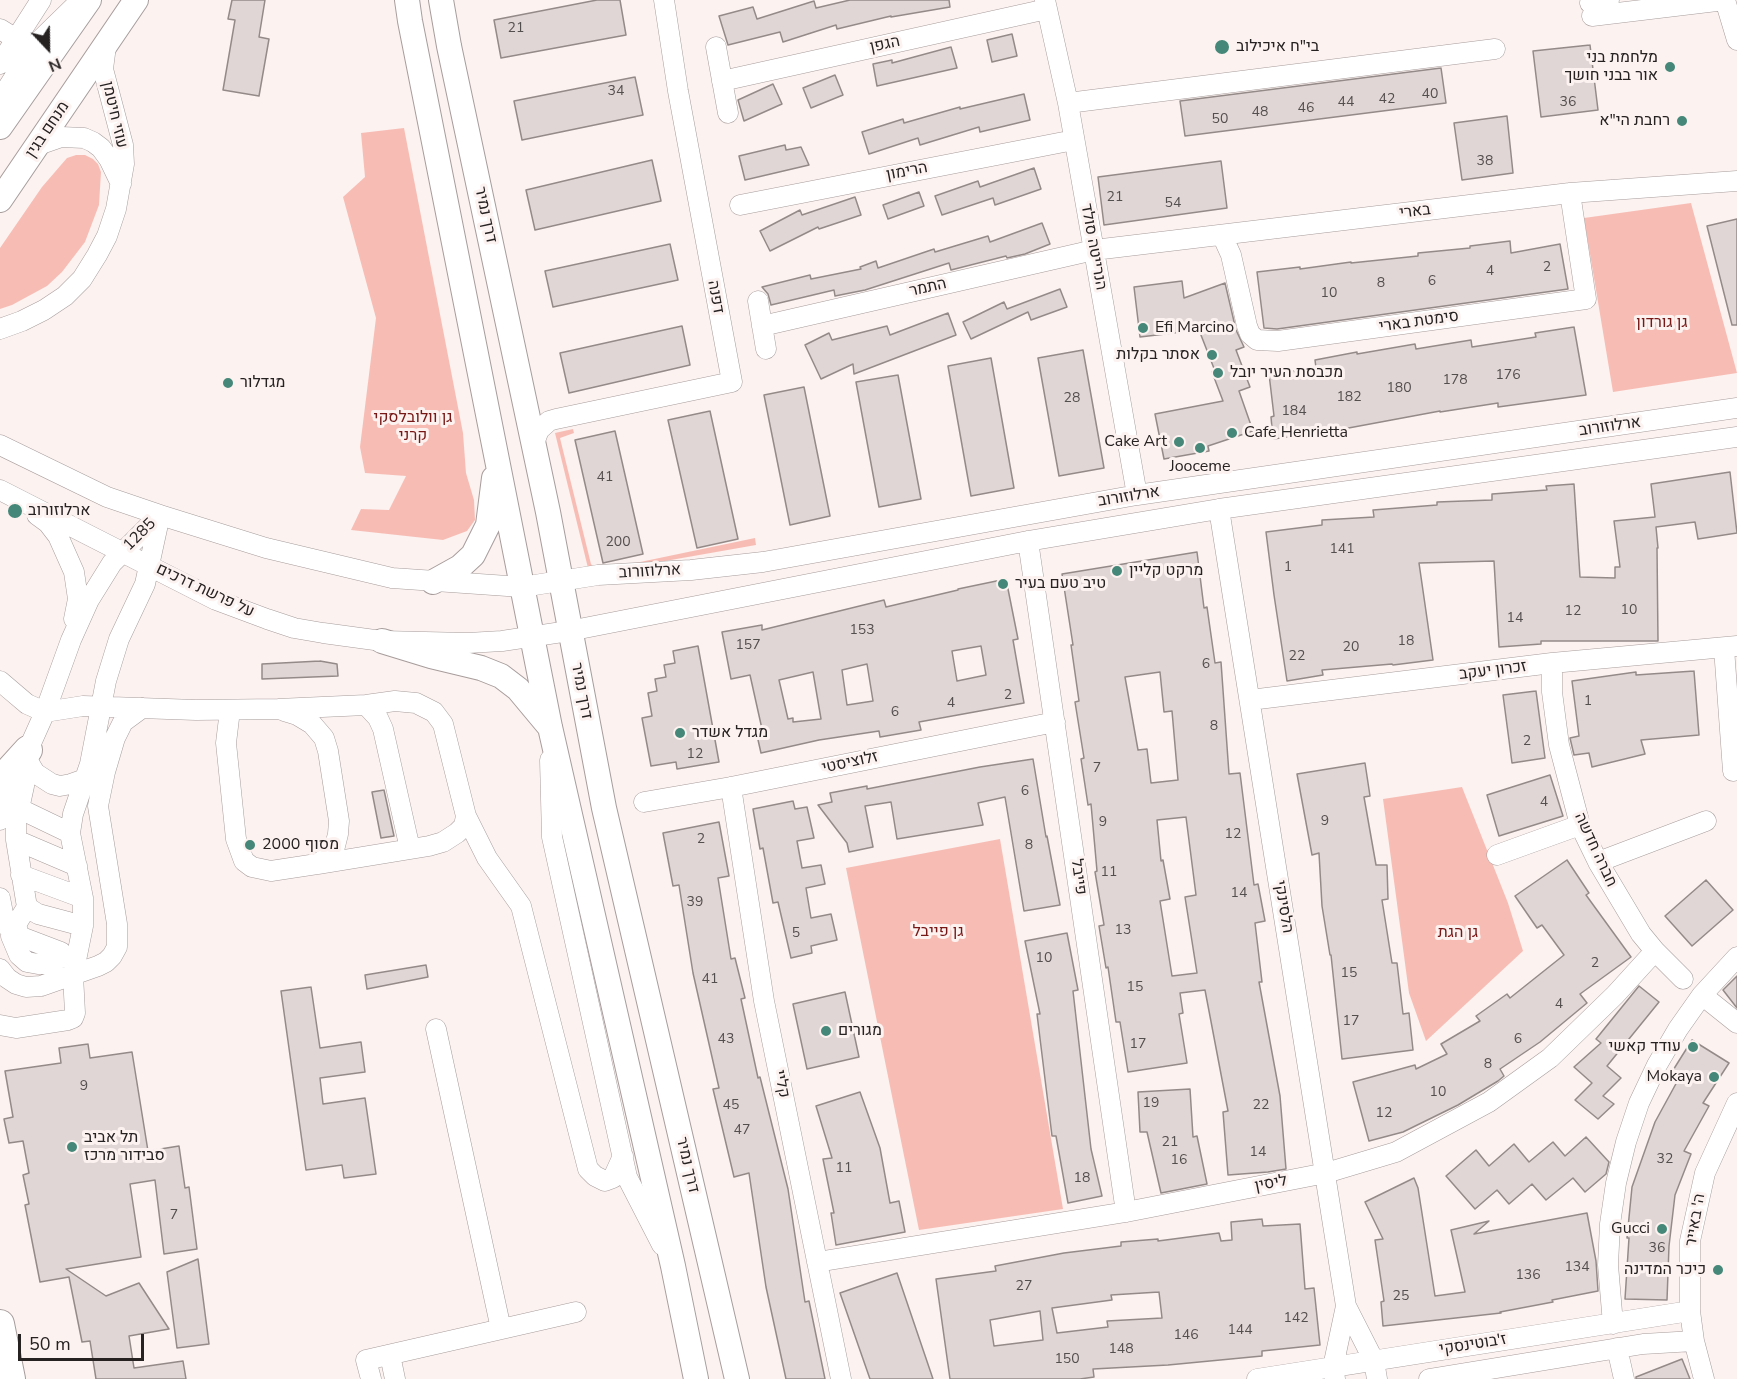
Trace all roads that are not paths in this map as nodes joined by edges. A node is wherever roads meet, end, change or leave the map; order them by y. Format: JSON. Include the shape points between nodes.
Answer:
{"nodes":[{"id":1,"x":41,"y":0,"type":"edge"},
{"id":2,"x":81,"y":0,"type":"edge"},
{"id":3,"x":89,"y":0,"type":"edge"},
{"id":4,"x":136,"y":0,"type":"edge"},
{"id":5,"x":407,"y":0,"type":"edge"},
{"id":6,"x":441,"y":0,"type":"edge"},
{"id":7,"x":664,"y":0,"type":"edge"},
{"id":8,"x":1725,"y":0,"type":"edge"},
{"id":9,"x":1046,"y":5,"type":"edge"},
{"id":10,"x":1595,"y":7,"type":"edge"},
{"id":11,"x":8,"y":34,"type":"edge"},
{"id":12,"x":1737,"y":40,"type":"edge"},
{"id":13,"x":106,"y":46,"type":"junction"},
{"id":14,"x":716,"y":47,"type":"dead end"},
{"id":15,"x":1495,"y":49,"type":"dead end"},
{"id":16,"x":0,"y":64,"type":"edge"},
{"id":17,"x":722,"y":81,"type":"junction"},
{"id":18,"x":0,"y":100,"type":"edge"},
{"id":19,"x":1068,"y":103,"type":"junction"},
{"id":20,"x":728,"y":113,"type":"dead end"},
{"id":21,"x":0,"y":127,"type":"edge"},
{"id":22,"x":1074,"y":140,"type":"junction"},
{"id":23,"x":38,"y":145,"type":"junction"},
{"id":24,"x":1737,"y":181,"type":"edge"},
{"id":25,"x":121,"y":184,"type":"junction"},
{"id":26,"x":1570,"y":193,"type":"junction"},
{"id":27,"x":0,"y":200,"type":"edge"},
{"id":28,"x":740,"y":204,"type":"dead end"},
{"id":29,"x":1222,"y":235,"type":"junction"},
{"id":30,"x":1094,"y":250,"type":"junction"},
{"id":31,"x":758,"y":301,"type":"dead end"},
{"id":32,"x":762,"y":326,"type":"junction"},
{"id":33,"x":0,"y":328,"type":"edge"},
{"id":34,"x":766,"y":349,"type":"dead end"},
{"id":35,"x":1737,"y":408,"type":"edge"},
{"id":36,"x":1737,"y":436,"type":"edge"},
{"id":37,"x":534,"y":443,"type":"junction"},
{"id":38,"x":0,"y":445,"type":"edge"},
{"id":39,"x":497,"y":457,"type":"junction"},
{"id":40,"x":5,"y":492,"type":"edge"},
{"id":41,"x":1137,"y":495,"type":"junction"},
{"id":42,"x":1219,"y":509,"type":"junction"},
{"id":43,"x":160,"y":515,"type":"junction"},
{"id":44,"x":1028,"y":541,"type":"junction"},
{"id":45,"x":123,"y":552,"type":"junction"},
{"id":46,"x":149,"y":566,"type":"junction"},
{"id":47,"x":560,"y":581,"type":"junction"},
{"id":48,"x":433,"y":582,"type":"junction"},
{"id":49,"x":522,"y":587,"type":"junction"},
{"id":50,"x":569,"y":631,"type":"junction"},
{"id":51,"x":532,"y":637,"type":"junction"},
{"id":52,"x":71,"y":640,"type":"junction"},
{"id":53,"x":382,"y":641,"type":"junction"},
{"id":54,"x":1730,"y":647,"type":"edge"},
{"id":55,"x":1552,"y":663,"type":"junction"},
{"id":56,"x":0,"y":681,"type":"edge"},
{"id":57,"x":1250,"y":700,"type":"junction"},
{"id":58,"x":366,"y":705,"type":"junction"},
{"id":59,"x":101,"y":706,"type":"junction"},
{"id":60,"x":142,"y":708,"type":"junction"},
{"id":61,"x":278,"y":709,"type":"junction"},
{"id":62,"x":230,"y":710,"type":"junction"},
{"id":63,"x":45,"y":712,"type":"junction"},
{"id":64,"x":1055,"y":722,"type":"junction"},
{"id":65,"x":550,"y":727,"type":"junction"},
{"id":66,"x":28,"y":750,"type":"junction"},
{"id":67,"x":1733,"y":771,"type":"dead end"},
{"id":68,"x":105,"y":772,"type":"junction"},
{"id":69,"x":86,"y":778,"type":"junction"},
{"id":70,"x":12,"y":784,"type":"edge"},
{"id":71,"x":731,"y":787,"type":"junction"},
{"id":72,"x":0,"y":799,"type":"edge"},
{"id":73,"x":644,"y":802,"type":"dead end"},
{"id":74,"x":18,"y":808,"type":"junction"},
{"id":75,"x":466,"y":816,"type":"junction"},
{"id":76,"x":0,"y":820,"type":"edge"},
{"id":77,"x":1706,"y":821,"type":"dead end"},
{"id":78,"x":1580,"y":825,"type":"junction"},
{"id":79,"x":70,"y":833,"type":"junction"},
{"id":80,"x":16,"y":840,"type":"junction"},
{"id":81,"x":410,"y":849,"type":"junction"},
{"id":82,"x":1497,"y":855,"type":"dead end"},
{"id":83,"x":1599,"y":862,"type":"junction"},
{"id":84,"x":317,"y":864,"type":"junction"},
{"id":85,"x":77,"y":866,"type":"junction"},
{"id":86,"x":21,"y":875,"type":"junction"},
{"id":87,"x":0,"y":898,"type":"edge"},
{"id":88,"x":83,"y":898,"type":"junction"},
{"id":89,"x":27,"y":907,"type":"junction"},
{"id":90,"x":83,"y":926,"type":"junction"},
{"id":91,"x":1654,"y":951,"type":"junction"},
{"id":92,"x":1737,"y":957,"type":"edge"},
{"id":93,"x":0,"y":969,"type":"edge"},
{"id":94,"x":73,"y":975,"type":"junction"},
{"id":95,"x":1683,"y":980,"type":"dead end"},
{"id":96,"x":1702,"y":995,"type":"junction"},
{"id":97,"x":1737,"y":1023,"type":"edge"},
{"id":98,"x":0,"y":1025,"type":"edge"},
{"id":99,"x":436,"y":1029,"type":"dead end"},
{"id":100,"x":1737,"y":1103,"type":"edge"},
{"id":101,"x":623,"y":1156,"type":"junction"},
{"id":102,"x":1326,"y":1173,"type":"junction"},
{"id":103,"x":1126,"y":1212,"type":"junction"},
{"id":104,"x":818,"y":1262,"type":"junction"},
{"id":105,"x":673,"y":1266,"type":"junction"},
{"id":106,"x":1346,"y":1306,"type":"junction"},
{"id":107,"x":1690,"y":1311,"type":"junction"},
{"id":108,"x":576,"y":1312,"type":"dead end"},
{"id":109,"x":0,"y":1324,"type":"edge"},
{"id":110,"x":1613,"y":1324,"type":"junction"},
{"id":111,"x":501,"y":1329,"type":"junction"},
{"id":112,"x":1694,"y":1341,"type":"junction"},
{"id":113,"x":1617,"y":1348,"type":"junction"},
{"id":114,"x":390,"y":1354,"type":"junction"},
{"id":115,"x":368,"y":1369,"type":"edge"},
{"id":116,"x":1376,"y":1370,"type":"edge"},
{"id":117,"x":1334,"y":1373,"type":"edge"},
{"id":118,"x":11,"y":1379,"type":"edge"},
{"id":119,"x":395,"y":1379,"type":"edge"},
{"id":120,"x":696,"y":1379,"type":"edge"},
{"id":121,"x":737,"y":1379,"type":"edge"},
{"id":122,"x":841,"y":1379,"type":"edge"},
{"id":123,"x":1257,"y":1379,"type":"edge"},
{"id":124,"x":1429,"y":1379,"type":"edge"},
{"id":125,"x":1624,"y":1379,"type":"edge"},
{"id":126,"x":1704,"y":1379,"type":"edge"}],
"edges":[{"from":1,"to":11,"type":"street"},
{"from":2,"to":18,"type":"street","via":[[34,46]]},
{"from":3,"to":21,"type":"main road"},
{"from":4,"to":13,"type":"main road","name":"מנחם בגין"},
{"from":5,"to":39,"type":"main road"},
{"from":6,"to":37,"type":"main road","name":"דרך נמיר"},
{"from":7,"to":37,"type":"street","name":"דפנה","via":[[732,382],[549,421],[539,430]]},
{"from":8,"to":10,"type":"street","via":[[1683,6]]},
{"from":8,"to":12,"type":"street"},
{"from":9,"to":17,"type":"street","name":"הגפן"},
{"from":9,"to":19,"type":"street","name":"הנרייטה סולד"},
{"from":11,"to":16,"type":"street"},
{"from":13,"to":23,"type":"main road","name":"מנחם בגין"},
{"from":13,"to":25,"type":"street","name":"עוזי חיטמן","via":[[103,69],[123,145]]},
{"from":14,"to":17,"type":"street"},
{"from":15,"to":19,"type":"street"},
{"from":17,"to":20,"type":"street"},
{"from":19,"to":22,"type":"street","name":"הנרייטה סולד"},
{"from":22,"to":28,"type":"street","name":"הרימון"},
{"from":22,"to":30,"type":"street","name":"הנרייטה סולד"},
{"from":23,"to":25,"type":"street","name":"עוזי חיטמן","via":[[61,138],[93,142],[109,159]]},
{"from":23,"to":27,"type":"main road","name":"מנחם בגין"},
{"from":24,"to":26,"type":"street","name":"בארי"},
{"from":25,"to":33,"type":"street","name":"עוזי חיטמן","via":[[107,236],[82,279],[44,310]]},
{"from":26,"to":29,"type":"street","name":"בארי"},
{"from":26,"to":29,"type":"street","name":"סימטת בארי","via":[[1586,299],[1278,341],[1257,340],[1250,334],[1231,255]]},
{"from":29,"to":30,"type":"street","name":"בארי"},
{"from":30,"to":32,"type":"street","name":"התמר"},
{"from":30,"to":41,"type":"street","name":"הנרייטה סולד"},
{"from":31,"to":32,"type":"street"},
{"from":32,"to":34,"type":"street"},
{"from":35,"to":41,"type":"street","name":"ארלוזורוב"},
{"from":36,"to":42,"type":"street","name":"ארלוזורוב"},
{"from":37,"to":47,"type":"main road","name":"דרך נמיר"},
{"from":38,"to":43,"type":"street","via":[[107,497]]},
{"from":39,"to":48,"type":"main road","via":[[488,525],[482,541],[460,567]]},
{"from":39,"to":49,"type":"main road"},
{"from":40,"to":45,"type":"street","name":"על פרשת דרכים"},
{"from":40,"to":52,"type":"street","via":[[48,523],[58,536],[74,572],[78,599]]},
{"from":41,"to":47,"type":"street","name":"ארלוזורוב","via":[[763,562]]},
{"from":42,"to":44,"type":"street","name":"ארלוזורוב"},
{"from":42,"to":57,"type":"street","name":"הלסינקי"},
{"from":43,"to":45,"type":"street","name":"1285"},
{"from":43,"to":46,"type":"street","name":"1285"},
{"from":43,"to":48,"type":"street","via":[[305,558],[392,578]]},
{"from":44,"to":50,"type":"street","name":"ארלוזורוב"},
{"from":44,"to":64,"type":"street","name":"פייבל"},
{"from":45,"to":46,"type":"street","name":"על פרשת דרכים"},
{"from":45,"to":52,"type":"street","name":"1285","via":[[89,600]]},
{"from":46,"to":53,"type":"street","name":"על פרשת דרכים","via":[[216,600],[267,620],[303,630]]},
{"from":46,"to":59,"type":"street","name":"1285","via":[[114,655]]},
{"from":47,"to":49,"type":"street","name":"ארלוזורוב"},
{"from":47,"to":50,"type":"main road","name":"דרך נמיר"},
{"from":48,"to":49,"type":"street"},
{"from":49,"to":51,"type":"main road"},
{"from":50,"to":51,"type":"street","name":"ארלוזורוב"},
{"from":50,"to":121,"type":"main road","name":"דרך נמיר","via":[[604,808]]},
{"from":51,"to":53,"type":"street","name":"על פרשת דרכים","via":[[468,643]]},
{"from":51,"to":65,"type":"main road"},
{"from":52,"to":63,"type":"street","name":"1285"},
{"from":53,"to":65,"type":"main road","via":[[501,676],[518,689]]},
{"from":54,"to":55,"type":"street","name":"זכרון יעקב"},
{"from":54,"to":67,"type":"street"},
{"from":55,"to":57,"type":"street","name":"זכרון יעקב"},
{"from":55,"to":78,"type":"street","name":"חברה חדשה","via":[[1559,745]]},
{"from":56,"to":63,"type":"street","via":[[27,704]]},
{"from":57,"to":102,"type":"street","name":"הלסינקי"},
{"from":58,"to":61,"type":"street"},
{"from":58,"to":75,"type":"street","via":[[416,703],[434,712],[443,724]]},
{"from":58,"to":81,"type":"street","via":[[383,729]]},
{"from":59,"to":60,"type":"street"},
{"from":59,"to":63,"type":"street"},
{"from":59,"to":69,"type":"street","name":"1285"},
{"from":60,"to":62,"type":"street"},
{"from":60,"to":68,"type":"street","via":[[123,722]]},
{"from":61,"to":62,"type":"street"},
{"from":61,"to":84,"type":"street","via":[[312,724],[324,738],[328,751],[338,834],[329,856]]},
{"from":62,"to":84,"type":"street","via":[[226,742],[236,839],[244,861],[271,871]]},
{"from":63,"to":66,"type":"street","name":"1285"},
{"from":64,"to":71,"type":"street","name":"זלוציסטי"},
{"from":64,"to":103,"type":"street","name":"פייבל"},
{"from":65,"to":101,"type":"street","via":[[552,837]]},
{"from":65,"to":105,"type":"main road"},
{"from":66,"to":69,"type":"street","via":[[29,763],[44,780],[60,786]]},
{"from":66,"to":70,"type":"highway"},
{"from":66,"to":72,"type":"street","name":"1285"},
{"from":68,"to":69,"type":"street"},
{"from":68,"to":94,"type":"street","via":[[99,818],[117,924],[117,947],[106,962]]},
{"from":69,"to":79,"type":"street","name":"1285"},
{"from":70,"to":74,"type":"street"},
{"from":70,"to":76,"type":"street","via":[[12,798]]},
{"from":71,"to":73,"type":"street","name":"זלוציסטי"},
{"from":71,"to":104,"type":"street","name":"קליי","via":[[764,1001]]},
{"from":74,"to":79,"type":"street"},
{"from":74,"to":80,"type":"street"},
{"from":75,"to":81,"type":"street","via":[[464,826],[452,837]]},
{"from":75,"to":101,"type":"street","via":[[487,858],[521,906],[588,1169],[605,1181],[613,1178]]},
{"from":77,"to":83,"type":"street"},
{"from":78,"to":82,"type":"street"},
{"from":78,"to":83,"type":"street","name":"חברה חדשה"},
{"from":79,"to":85,"type":"street"},
{"from":80,"to":85,"type":"street"},
{"from":80,"to":86,"type":"street"},
{"from":81,"to":84,"type":"street"},
{"from":83,"to":91,"type":"street","name":"חברה חדשה"},
{"from":85,"to":88,"type":"street"},
{"from":86,"to":88,"type":"street"},
{"from":86,"to":89,"type":"street"},
{"from":87,"to":89,"type":"street","via":[[5,924],[16,934]]},
{"from":88,"to":90,"type":"street"},
{"from":89,"to":90,"type":"street","via":[[38,914]]},
{"from":90,"to":94,"type":"street"},
{"from":91,"to":95,"type":"street","name":"חברה חדשה"},
{"from":91,"to":102,"type":"street","name":"ליסין","via":[[1550,1058],[1489,1102],[1396,1152]]},
{"from":92,"to":96,"type":"street"},
{"from":93,"to":94,"type":"street","via":[[7,978],[26,987]]},
{"from":94,"to":98,"type":"street","via":[[73,1018],[16,1028]]},
{"from":96,"to":97,"type":"street"},
{"from":96,"to":110,"type":"street","via":[[1657,1065],[1626,1142],[1610,1224],[1608,1265]]},
{"from":99,"to":111,"type":"street"},
{"from":100,"to":107,"type":"street","name":"ה' באייר","via":[[1705,1173],[1690,1241]]},
{"from":101,"to":105,"type":"street","via":[[627,1177]]},
{"from":102,"to":103,"type":"street","name":"ליסין"},
{"from":102,"to":106,"type":"street","name":"הלסינקי"},
{"from":103,"to":104,"type":"street","name":"ליסין"},
{"from":104,"to":122,"type":"street","name":"קליי"},
{"from":105,"to":120,"type":"main road"},
{"from":106,"to":116,"type":"street","name":"הלסינקי"},
{"from":106,"to":117,"type":"street","name":"הלסינקי"},
{"from":107,"to":110,"type":"street","name":"ז'בוטינסקי"},
{"from":107,"to":112,"type":"street","name":"ה' באייר"},
{"from":108,"to":111,"type":"street"},
{"from":109,"to":118,"type":"highway"},
{"from":110,"to":116,"type":"street","name":"ז'בוטינסקי"},
{"from":111,"to":114,"type":"street"},
{"from":112,"to":113,"type":"street","name":"ז'בוטינסקי"},
{"from":112,"to":126,"type":"street","name":"ה' באייר"},
{"from":113,"to":124,"type":"street","name":"ז'בוטינסקי"},
{"from":113,"to":125,"type":"street"},
{"from":114,"to":115,"type":"street"},
{"from":114,"to":119,"type":"street"},
{"from":116,"to":117,"type":"street","name":"ז'בוטינסקי"},
{"from":117,"to":123,"type":"street","name":"ז'בוטינסקי"}]}
